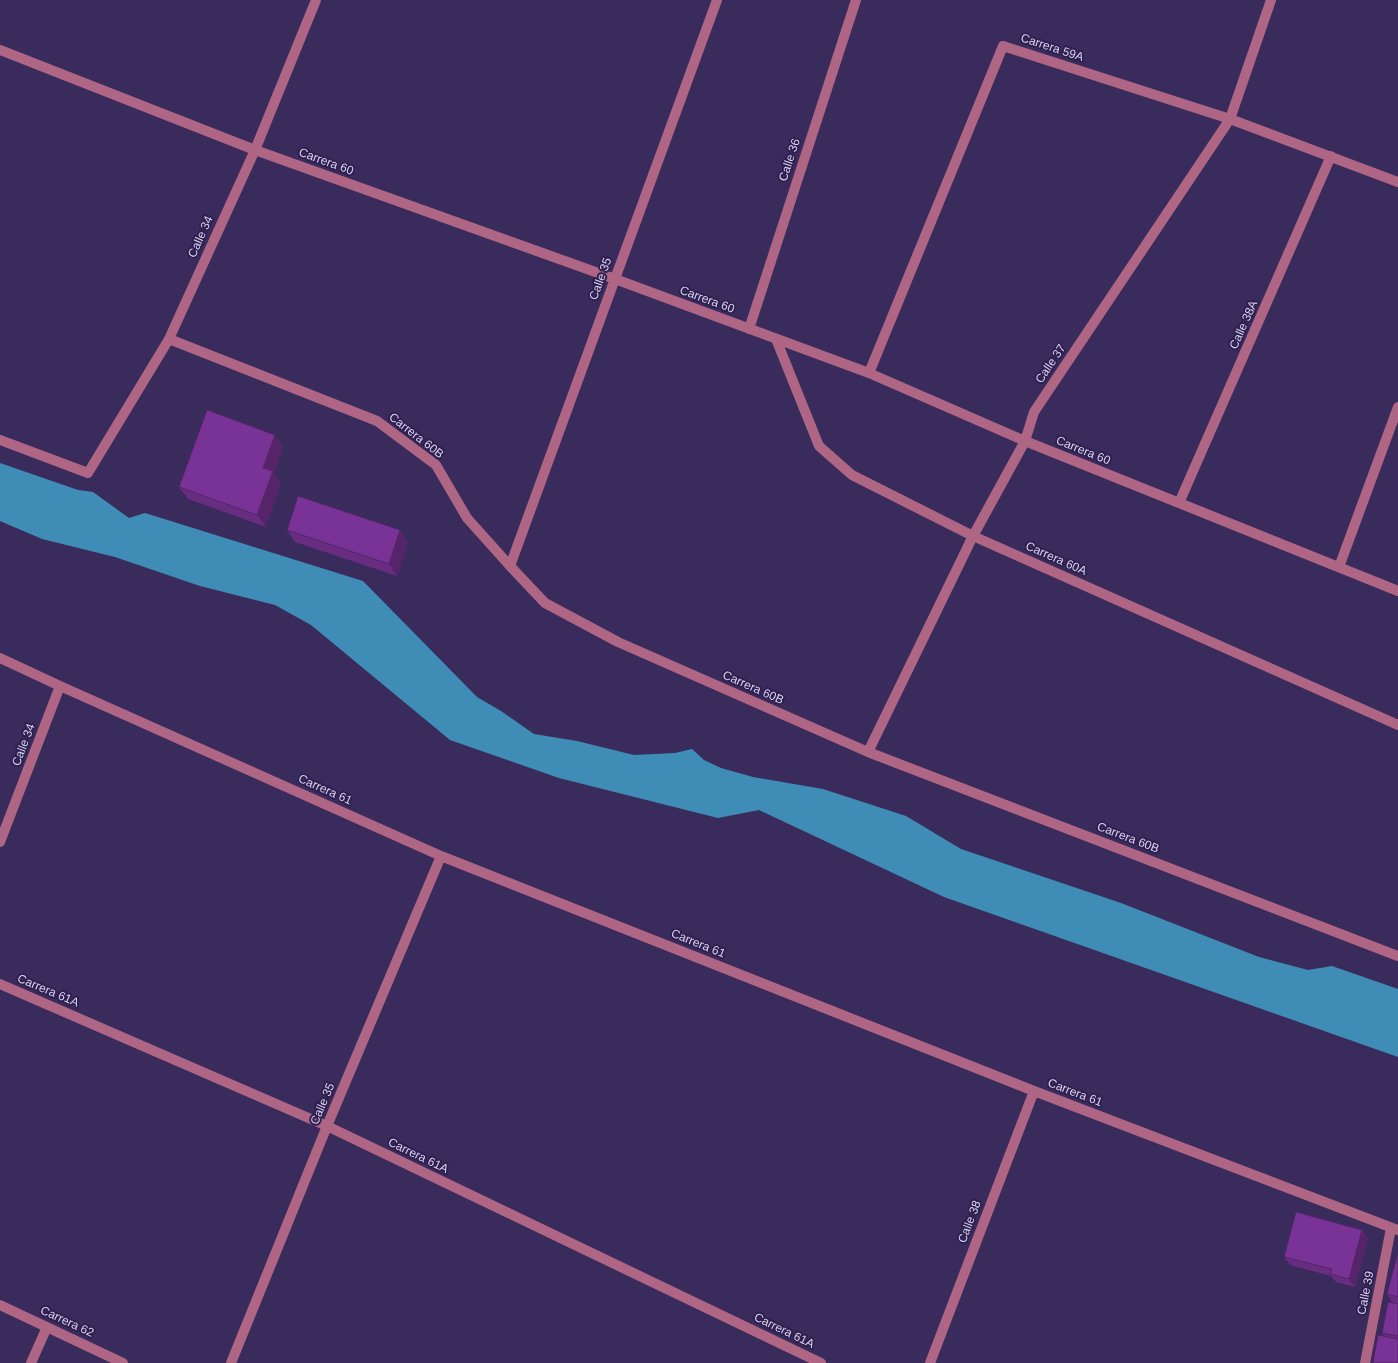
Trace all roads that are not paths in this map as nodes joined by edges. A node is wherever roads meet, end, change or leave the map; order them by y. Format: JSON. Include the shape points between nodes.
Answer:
{"nodes":[{"id":1,"x":316,"y":0,"type":"edge"},
{"id":2,"x":717,"y":0,"type":"edge"},
{"id":3,"x":856,"y":0,"type":"edge"},
{"id":4,"x":1271,"y":0,"type":"edge"},
{"id":5,"x":0,"y":50,"type":"edge"},
{"id":6,"x":1230,"y":119,"type":"junction"},
{"id":7,"x":255,"y":150,"type":"junction"},
{"id":8,"x":1331,"y":156,"type":"junction"},
{"id":9,"x":1398,"y":182,"type":"edge"},
{"id":10,"x":615,"y":279,"type":"junction"},
{"id":11,"x":749,"y":329,"type":"junction"},
{"id":12,"x":168,"y":339,"type":"junction"},
{"id":13,"x":776,"y":339,"type":"junction"},
{"id":14,"x":869,"y":373,"type":"junction"},
{"id":15,"x":1398,"y":407,"type":"edge"},
{"id":16,"x":0,"y":440,"type":"edge"},
{"id":17,"x":1025,"y":441,"type":"junction"},
{"id":18,"x":1179,"y":503,"type":"junction"},
{"id":19,"x":973,"y":536,"type":"junction"},
{"id":20,"x":510,"y":566,"type":"junction"},
{"id":21,"x":1339,"y":567,"type":"junction"},
{"id":22,"x":1398,"y":590,"type":"edge"},
{"id":23,"x":0,"y":658,"type":"edge"},
{"id":24,"x":60,"y":686,"type":"junction"},
{"id":25,"x":1398,"y":725,"type":"edge"},
{"id":26,"x":868,"y":752,"type":"junction"},
{"id":27,"x":0,"y":842,"type":"edge"},
{"id":28,"x":442,"y":856,"type":"junction"},
{"id":29,"x":1398,"y":956,"type":"edge"},
{"id":30,"x":0,"y":984,"type":"edge"},
{"id":31,"x":1034,"y":1091,"type":"junction"},
{"id":32,"x":327,"y":1126,"type":"junction"},
{"id":33,"x":1395,"y":1229,"type":"edge"},
{"id":34,"x":0,"y":1305,"type":"edge"},
{"id":35,"x":47,"y":1326,"type":"junction"},
{"id":36,"x":31,"y":1363,"type":"edge"},
{"id":37,"x":123,"y":1363,"type":"edge"},
{"id":38,"x":231,"y":1363,"type":"edge"},
{"id":39,"x":821,"y":1363,"type":"edge"},
{"id":40,"x":930,"y":1363,"type":"edge"},
{"id":41,"x":1365,"y":1363,"type":"edge"}],
"edges":[{"from":1,"to":7,"type":"street","name":"Calle 34"},
{"from":2,"to":10,"type":"street","name":"Calle 35"},
{"from":3,"to":11,"type":"street","name":"Calle 36"},
{"from":4,"to":6,"type":"street","name":"Calle 37"},
{"from":5,"to":7,"type":"street","name":"Carrera 60"},
{"from":6,"to":8,"type":"street","name":"Carrera 59A"},
{"from":6,"to":14,"type":"street","name":"Carrera 59A","via":[[1003,46]]},
{"from":6,"to":17,"type":"street","name":"Calle 37","via":[[1034,412]]},
{"from":7,"to":10,"type":"street","name":"Carrera 60"},
{"from":7,"to":12,"type":"street","name":"Calle 34"},
{"from":8,"to":9,"type":"street","name":"Carrera 59A"},
{"from":8,"to":18,"type":"street","name":"Calle 38A"},
{"from":10,"to":11,"type":"street","name":"Carrera 60"},
{"from":10,"to":20,"type":"street","name":"Calle 35"},
{"from":11,"to":13,"type":"street","name":"Carrera 60"},
{"from":12,"to":16,"type":"street","name":"Calle 34","via":[[88,473]]},
{"from":12,"to":20,"type":"street","name":"Carrera 60B","via":[[377,421],[436,465],[467,518]]},
{"from":13,"to":14,"type":"street","name":"Carrera 60"},
{"from":13,"to":19,"type":"street","name":"Carrera 60A","via":[[819,446],[852,475]]},
{"from":14,"to":17,"type":"street","name":"Carrera 60"},
{"from":15,"to":21,"type":"street"},
{"from":17,"to":18,"type":"street","name":"Carrera 60"},
{"from":17,"to":19,"type":"street","name":"Calle 37"},
{"from":18,"to":21,"type":"street","name":"Carrera 60"},
{"from":19,"to":25,"type":"street","name":"Carrera 60A"},
{"from":19,"to":26,"type":"street","name":"Calle 37"},
{"from":20,"to":26,"type":"street","name":"Carrera 60B","via":[[545,603],[618,642]]},
{"from":21,"to":22,"type":"street","name":"Carrera 60"},
{"from":23,"to":24,"type":"street","name":"Carrera 61"},
{"from":24,"to":27,"type":"street","name":"Calle 34"},
{"from":24,"to":28,"type":"street","name":"Carrera 61"},
{"from":26,"to":29,"type":"street","name":"Carrera 60B"},
{"from":28,"to":31,"type":"street","name":"Carrera 61"},
{"from":28,"to":32,"type":"street","name":"Calle 35"},
{"from":30,"to":32,"type":"street","name":"Carrera 61A"},
{"from":31,"to":33,"type":"street","name":"Carrera 61"},
{"from":31,"to":40,"type":"street","name":"Calle 38"},
{"from":32,"to":38,"type":"street","name":"Calle 35"},
{"from":32,"to":39,"type":"street","name":"Carrera 61A"},
{"from":33,"to":41,"type":"street","name":"Calle 39"},
{"from":34,"to":35,"type":"street","name":"Carrera 62"},
{"from":35,"to":36,"type":"street"},
{"from":35,"to":37,"type":"street","name":"Carrera 62"}]}
